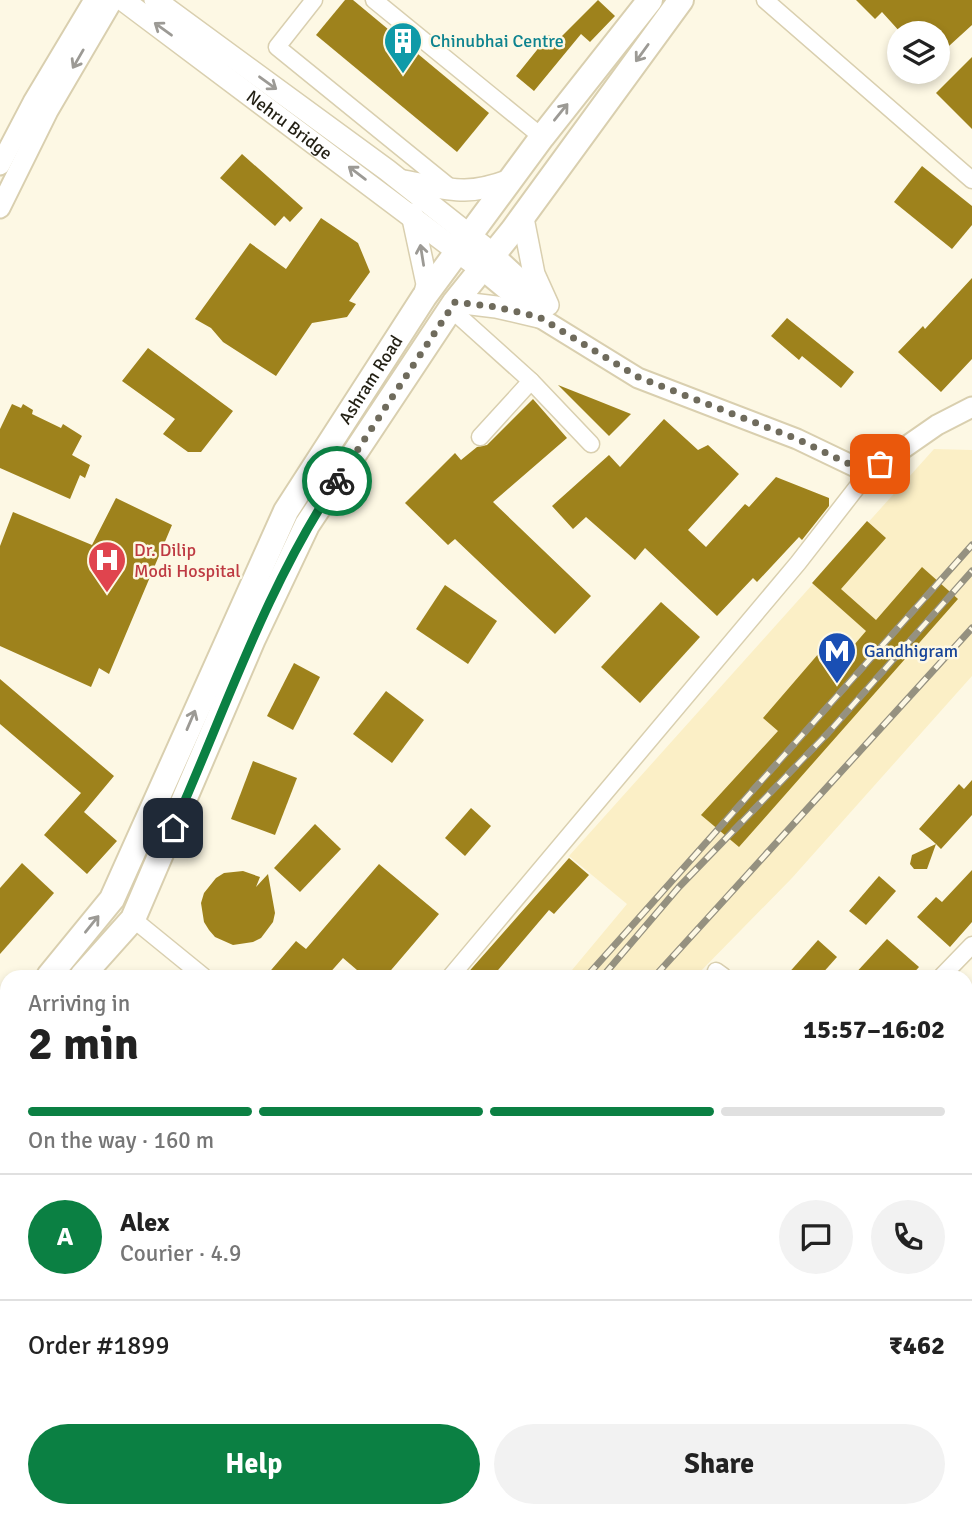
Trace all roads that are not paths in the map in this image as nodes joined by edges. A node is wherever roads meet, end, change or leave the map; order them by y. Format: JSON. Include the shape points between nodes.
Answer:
{"nodes":[{"id":1,"x":94,"y":0,"type":"edge"},
{"id":2,"x":113,"y":0,"type":"edge"},
{"id":3,"x":123,"y":0,"type":"edge"},
{"id":4,"x":155,"y":0,"type":"edge"},
{"id":5,"x":314,"y":0,"type":"edge"},
{"id":6,"x":374,"y":0,"type":"edge"},
{"id":7,"x":650,"y":0,"type":"edge"},
{"id":8,"x":681,"y":0,"type":"edge"},
{"id":9,"x":765,"y":0,"type":"edge"},
{"id":10,"x":208,"y":50,"type":"junction"},
{"id":11,"x":542,"y":136,"type":"junction"},
{"id":12,"x":0,"y":165,"type":"edge"},
{"id":13,"x":399,"y":180,"type":"junction"},
{"id":14,"x":510,"y":180,"type":"junction"},
{"id":15,"x":972,"y":180,"type":"edge"},
{"id":16,"x":452,"y":190,"type":"junction"},
{"id":17,"x":0,"y":208,"type":"edge"},
{"id":18,"x":412,"y":214,"type":"junction"},
{"id":19,"x":523,"y":218,"type":"junction"},
{"id":20,"x":464,"y":243,"type":"junction"},
{"id":21,"x":487,"y":262,"type":"junction"},
{"id":22,"x":424,"y":297,"type":"junction"},
{"id":23,"x":453,"y":306,"type":"junction"},
{"id":24,"x":548,"y":316,"type":"junction"},
{"id":25,"x":531,"y":381,"type":"junction"},
{"id":26,"x":972,"y":407,"type":"edge"},
{"id":27,"x":480,"y":437,"type":"dead end"},
{"id":28,"x":591,"y":444,"type":"dead end"},
{"id":29,"x":868,"y":473,"type":"junction"},
{"id":30,"x":133,"y":919,"type":"junction"},
{"id":31,"x":972,"y":945,"type":"edge"},
{"id":32,"x":53,"y":970,"type":"edge"},
{"id":33,"x":87,"y":970,"type":"edge"},
{"id":34,"x":197,"y":970,"type":"edge"},
{"id":35,"x":456,"y":970,"type":"edge"},
{"id":36,"x":948,"y":970,"type":"edge"}],
"edges":[{"from":1,"to":12,"type":"street"},
{"from":2,"to":17,"type":"street","one_way":true,"via":[[48,111]]},
{"from":10,"to":3,"type":"main road","name":"Nehru Bridge","one_way":true},
{"from":4,"to":10,"type":"main road","name":"Nehru Bridge"},
{"from":5,"to":16,"type":"street","via":[[277,47]]},
{"from":6,"to":11,"type":"street"},
{"from":11,"to":7,"type":"main road","name":"Ashram Road","one_way":true},
{"from":8,"to":19,"type":"main road","name":"Ashram Road","one_way":true},
{"from":9,"to":15,"type":"street"},
{"from":10,"to":13,"type":"main road","name":"Nehru Bridge","one_way":true},
{"from":18,"to":10,"type":"main road","name":"Nehru Bridge","one_way":true},
{"from":11,"to":14,"type":"main road","name":"Ashram Road"},
{"from":13,"to":16,"type":"main road"},
{"from":13,"to":20,"type":"main road","name":"Nehru Bridge"},
{"from":14,"to":16,"type":"main road","via":[[480,191]]},
{"from":14,"to":20,"type":"main road","name":"Ashram Road"},
{"from":18,"to":20,"type":"main road","name":"Nehru Bridge"},
{"from":22,"to":18,"type":"main road","one_way":true,"via":[[427,284]]},
{"from":19,"to":21,"type":"main road","name":"Ashram Road"},
{"from":19,"to":24,"type":"main road"},
{"from":20,"to":21,"type":"main road"},
{"from":20,"to":22,"type":"main road","name":"Ashram Road"},
{"from":21,"to":23,"type":"main road","name":"Ashram Road"},
{"from":21,"to":24,"type":"street"},
{"from":32,"to":22,"type":"main road","name":"Ashram Road","one_way":true,"via":[[112,899],[286,511]]},
{"from":23,"to":24,"type":"main road","via":[[496,307]]},
{"from":23,"to":25,"type":"street"},
{"from":23,"to":30,"type":"main road","name":"Ashram Road","via":[[307,525]]},
{"from":24,"to":29,"type":"street","via":[[638,377],[797,439]]},
{"from":25,"to":27,"type":"street"},
{"from":25,"to":28,"type":"street"},
{"from":26,"to":29,"type":"street","via":[[937,425]]},
{"from":29,"to":35,"type":"street"},
{"from":30,"to":33,"type":"main road","name":"Ashram Road"},
{"from":30,"to":34,"type":"street"},
{"from":31,"to":36,"type":"street"}]}
